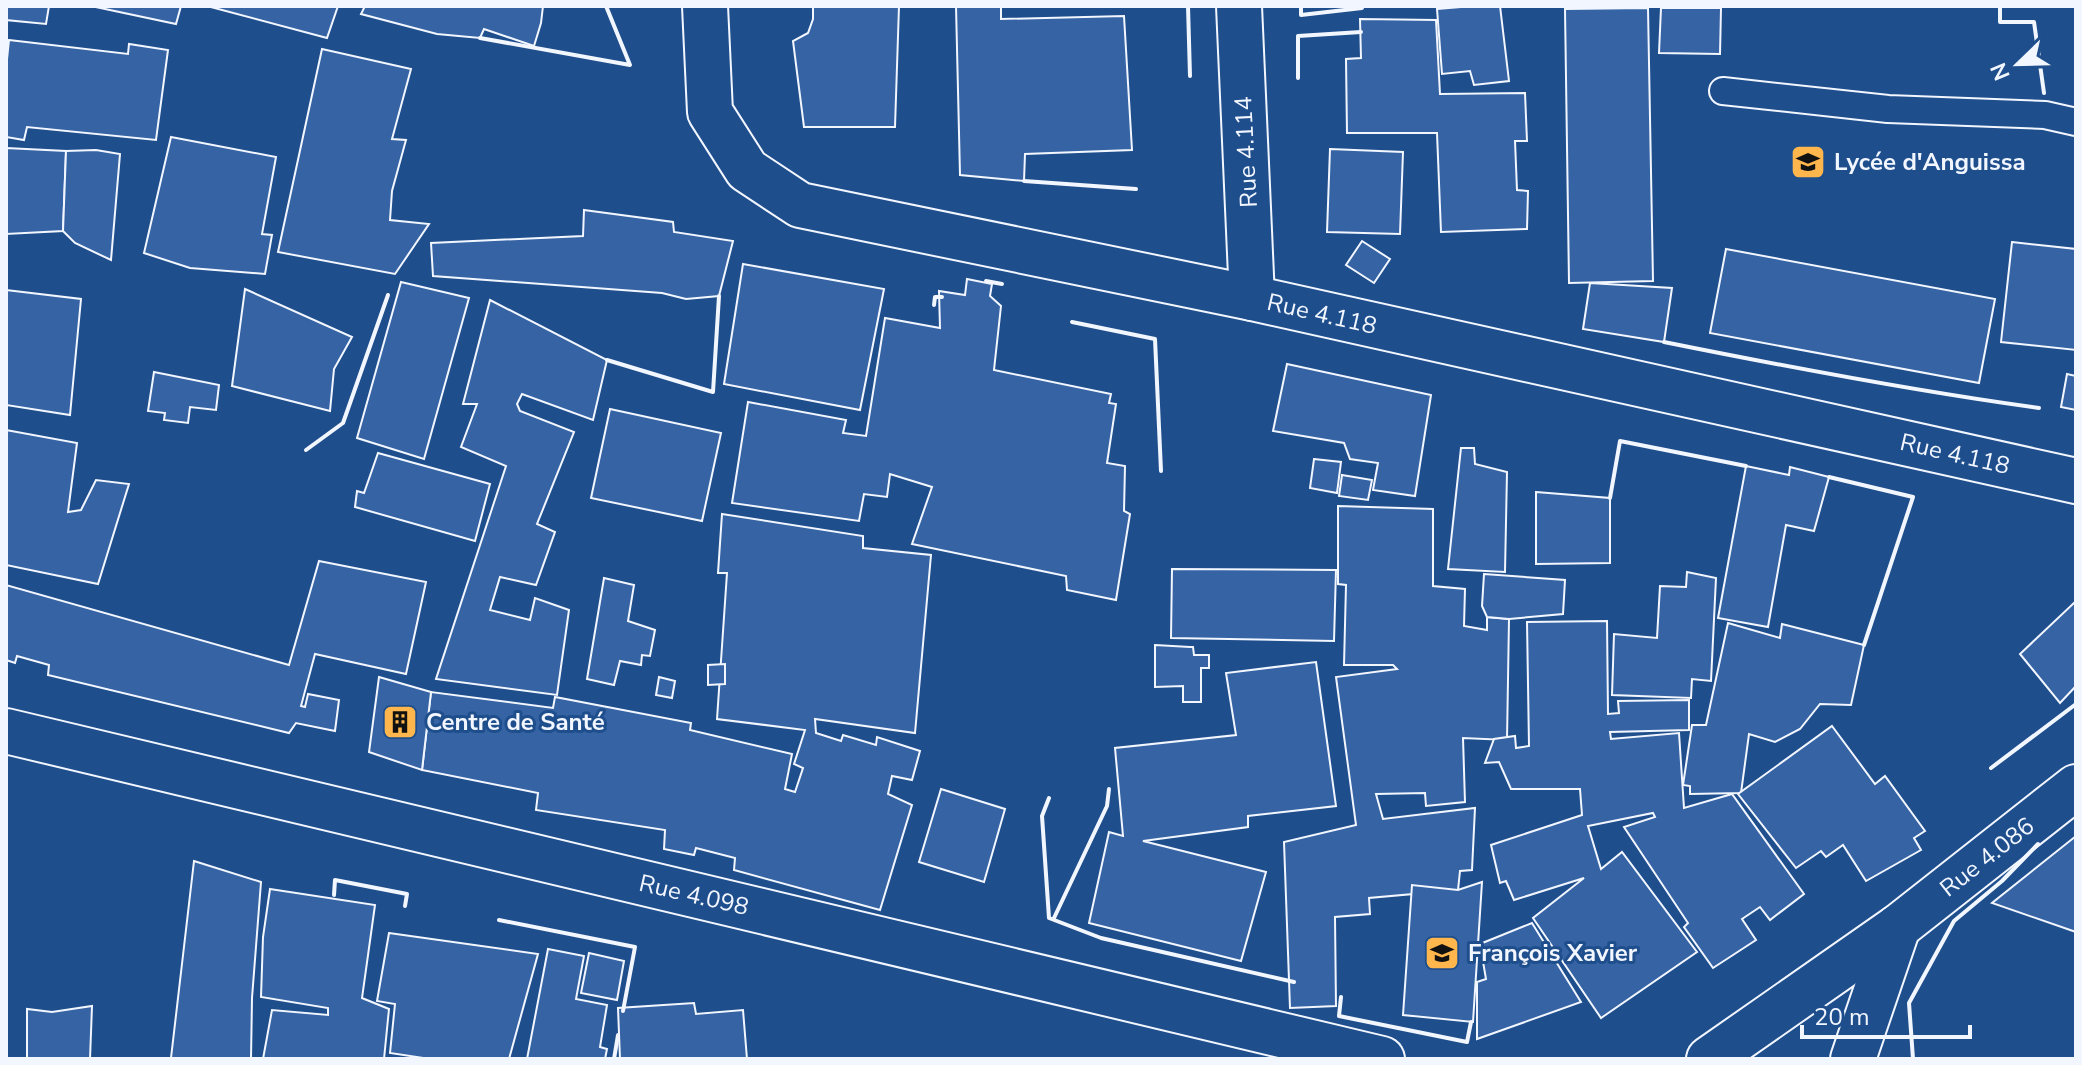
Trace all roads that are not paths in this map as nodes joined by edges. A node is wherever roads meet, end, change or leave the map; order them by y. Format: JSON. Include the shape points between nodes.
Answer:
{"nodes":[{"id":1,"x":705,"y":6,"type":"edge"},
{"id":2,"x":1239,"y":6,"type":"edge"},
{"id":3,"x":1723,"y":91,"type":"dead end"},
{"id":4,"x":2076,"y":122,"type":"edge"},
{"id":5,"x":1252,"y":298,"type":"junction"},
{"id":6,"x":2076,"y":481,"type":"edge"},
{"id":7,"x":6,"y":731,"type":"edge"},
{"id":8,"x":2076,"y":787,"type":"edge"},
{"id":9,"x":1898,"y":927,"type":"junction"},
{"id":10,"x":1382,"y":1059,"type":"edge"},
{"id":11,"x":1709,"y":1059,"type":"edge"},
{"id":12,"x":1853,"y":1059,"type":"edge"}],
"edges":[{"from":1,"to":5,"type":"street","name":"Rue 4.118","via":[[710,112],[747,170],[800,205]]},
{"from":2,"to":5,"type":"street","name":"Rue 4.114"},
{"from":3,"to":4,"type":"lane","via":[[1888,109],[2045,115]]},
{"from":5,"to":6,"type":"street","name":"Rue 4.118"},
{"from":7,"to":10,"type":"street","name":"Rue 4.098"},
{"from":8,"to":9,"type":"street","name":"Rue 4.086"},
{"from":9,"to":11,"type":"street","name":"Rue 4.086"},
{"from":9,"to":12,"type":"street"}]}
